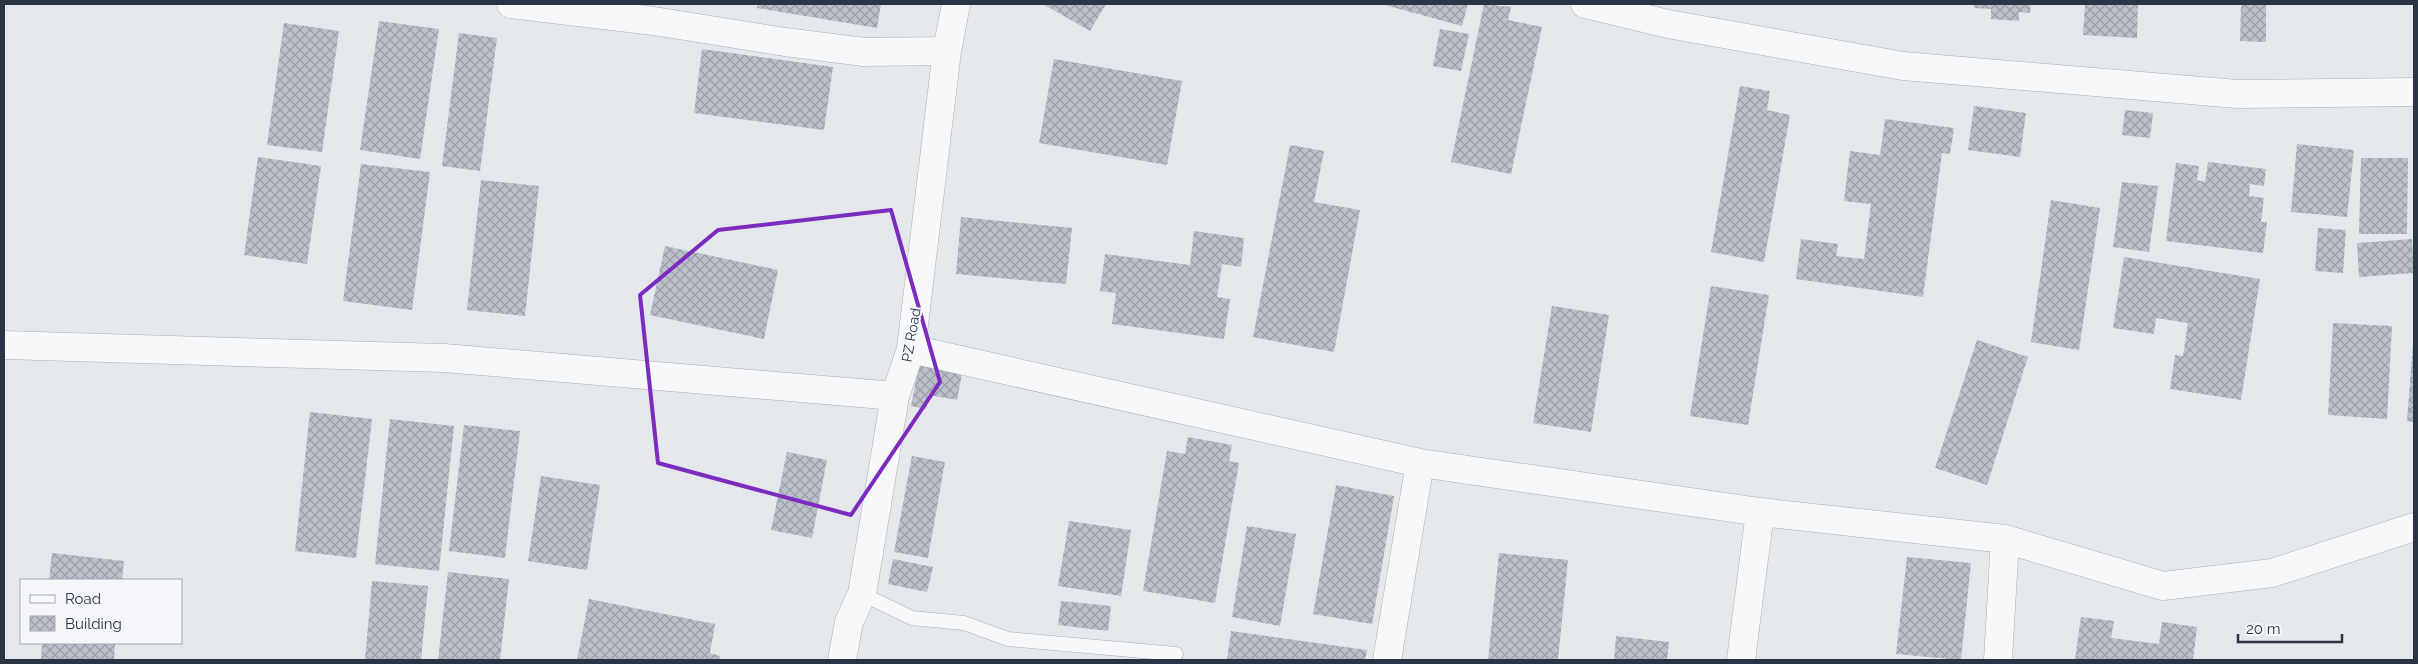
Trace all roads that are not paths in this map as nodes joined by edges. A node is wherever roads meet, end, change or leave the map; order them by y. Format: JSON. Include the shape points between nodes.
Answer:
{"nodes":[{"id":1,"x":511,"y":4,"type":"edge"},
{"id":2,"x":956,"y":4,"type":"edge"},
{"id":3,"x":1585,"y":4,"type":"edge"},
{"id":4,"x":1669,"y":14,"type":"edge"},
{"id":5,"x":947,"y":51,"type":"junction"},
{"id":6,"x":2414,"y":92,"type":"edge"},
{"id":7,"x":4,"y":344,"type":"edge"},
{"id":8,"x":911,"y":349,"type":"junction"},
{"id":9,"x":896,"y":396,"type":"junction"},
{"id":10,"x":1420,"y":463,"type":"junction"},
{"id":11,"x":1760,"y":512,"type":"junction"},
{"id":12,"x":2414,"y":527,"type":"edge"},
{"id":13,"x":2005,"y":538,"type":"junction"},
{"id":14,"x":862,"y":594,"type":"junction"},
{"id":15,"x":1176,"y":654,"type":"dead end"},
{"id":16,"x":842,"y":660,"type":"edge"},
{"id":17,"x":1387,"y":660,"type":"edge"},
{"id":18,"x":1741,"y":660,"type":"edge"},
{"id":19,"x":1998,"y":660,"type":"edge"}],
"edges":[{"from":1,"to":5,"type":"street","via":[[864,52]]},
{"from":2,"to":5,"type":"street","name":"PZ Road"},
{"from":3,"to":4,"type":"street"},
{"from":4,"to":6,"type":"street","via":[[1903,66],[2237,94]]},
{"from":5,"to":8,"type":"street","name":"PZ Road"},
{"from":7,"to":9,"type":"street","via":[[444,358]]},
{"from":8,"to":9,"type":"street","name":"PZ Road"},
{"from":8,"to":10,"type":"street"},
{"from":9,"to":14,"type":"street","name":"PZ Road"},
{"from":10,"to":11,"type":"street"},
{"from":10,"to":17,"type":"street"},
{"from":11,"to":13,"type":"street"},
{"from":11,"to":18,"type":"street"},
{"from":12,"to":13,"type":"street","via":[[2272,573],[2163,586]]},
{"from":13,"to":19,"type":"street"},
{"from":14,"to":15,"type":"lane","via":[[912,618],[964,623],[1008,639]]},
{"from":14,"to":16,"type":"street","name":"PZ Road","via":[[849,622]]}]}
